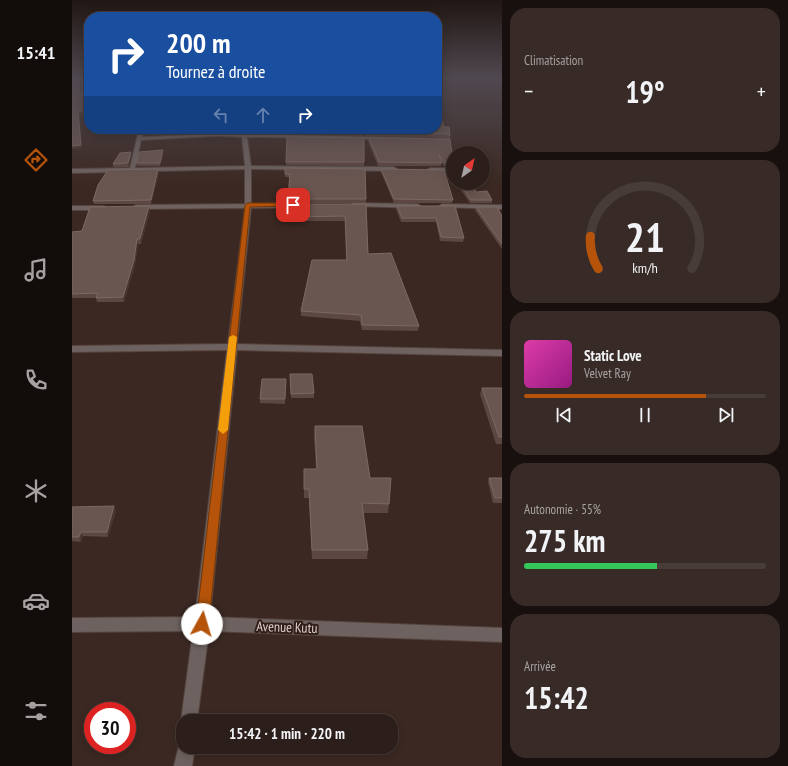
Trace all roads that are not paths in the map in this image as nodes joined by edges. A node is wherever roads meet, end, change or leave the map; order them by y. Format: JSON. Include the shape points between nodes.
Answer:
{"nodes":[{"id":1,"x":140,"y":134,"type":"edge"},
{"id":2,"x":214,"y":134,"type":"edge"},
{"id":3,"x":245,"y":134,"type":"edge"},
{"id":4,"x":272,"y":134,"type":"edge"},
{"id":5,"x":313,"y":137,"type":"joint"},
{"id":6,"x":138,"y":139,"type":"junction"},
{"id":7,"x":431,"y":139,"type":"edge"},
{"id":8,"x":248,"y":168,"type":"junction"},
{"id":9,"x":400,"y":169,"type":"edge"},
{"id":10,"x":132,"y":170,"type":"junction"},
{"id":11,"x":422,"y":170,"type":"edge"},
{"id":12,"x":446,"y":170,"type":"edge"},
{"id":13,"x":72,"y":171,"type":"edge"},
{"id":14,"x":248,"y":205,"type":"junction"},
{"id":15,"x":308,"y":205,"type":"edge"},
{"id":16,"x":347,"y":205,"type":"edge"},
{"id":17,"x":424,"y":206,"type":"edge"},
{"id":18,"x":432,"y":206,"type":"edge"},
{"id":19,"x":128,"y":207,"type":"edge"},
{"id":20,"x":502,"y":207,"type":"edge"},
{"id":21,"x":72,"y":208,"type":"edge"},
{"id":22,"x":112,"y":208,"type":"edge"},
{"id":23,"x":232,"y":347,"type":"junction"},
{"id":24,"x":72,"y":349,"type":"edge"},
{"id":25,"x":502,"y":353,"type":"edge"},
{"id":26,"x":202,"y":624,"type":"junction"},
{"id":27,"x":72,"y":625,"type":"edge"},
{"id":28,"x":502,"y":635,"type":"edge"},
{"id":29,"x":190,"y":714,"type":"edge"},
{"id":30,"x":185,"y":754,"type":"edge"},
{"id":31,"x":183,"y":766,"type":"edge"}],
"edges":[{"from":1,"to":6,"type":"street"},
{"from":2,"to":6,"type":"street"},
{"from":3,"to":8,"type":"street"},
{"from":4,"to":5,"type":"street"},
{"from":5,"to":7,"type":"street"},
{"from":6,"to":10,"type":"street"},
{"from":8,"to":9,"type":"street"},
{"from":8,"to":10,"type":"street"},
{"from":8,"to":14,"type":"street"},
{"from":10,"to":13,"type":"street"},
{"from":11,"to":12,"type":"street"},
{"from":14,"to":15,"type":"street"},
{"from":14,"to":19,"type":"street"},
{"from":14,"to":23,"type":"street"},
{"from":16,"to":17,"type":"street"},
{"from":18,"to":20,"type":"street"},
{"from":21,"to":22,"type":"street"},
{"from":23,"to":24,"type":"street"},
{"from":23,"to":25,"type":"street"},
{"from":23,"to":26,"type":"street"},
{"from":26,"to":27,"type":"street","name":"Avenue Kutu"},
{"from":26,"to":28,"type":"street","name":"Avenue Kutu"},
{"from":26,"to":29,"type":"street"},
{"from":30,"to":31,"type":"street"}]}
